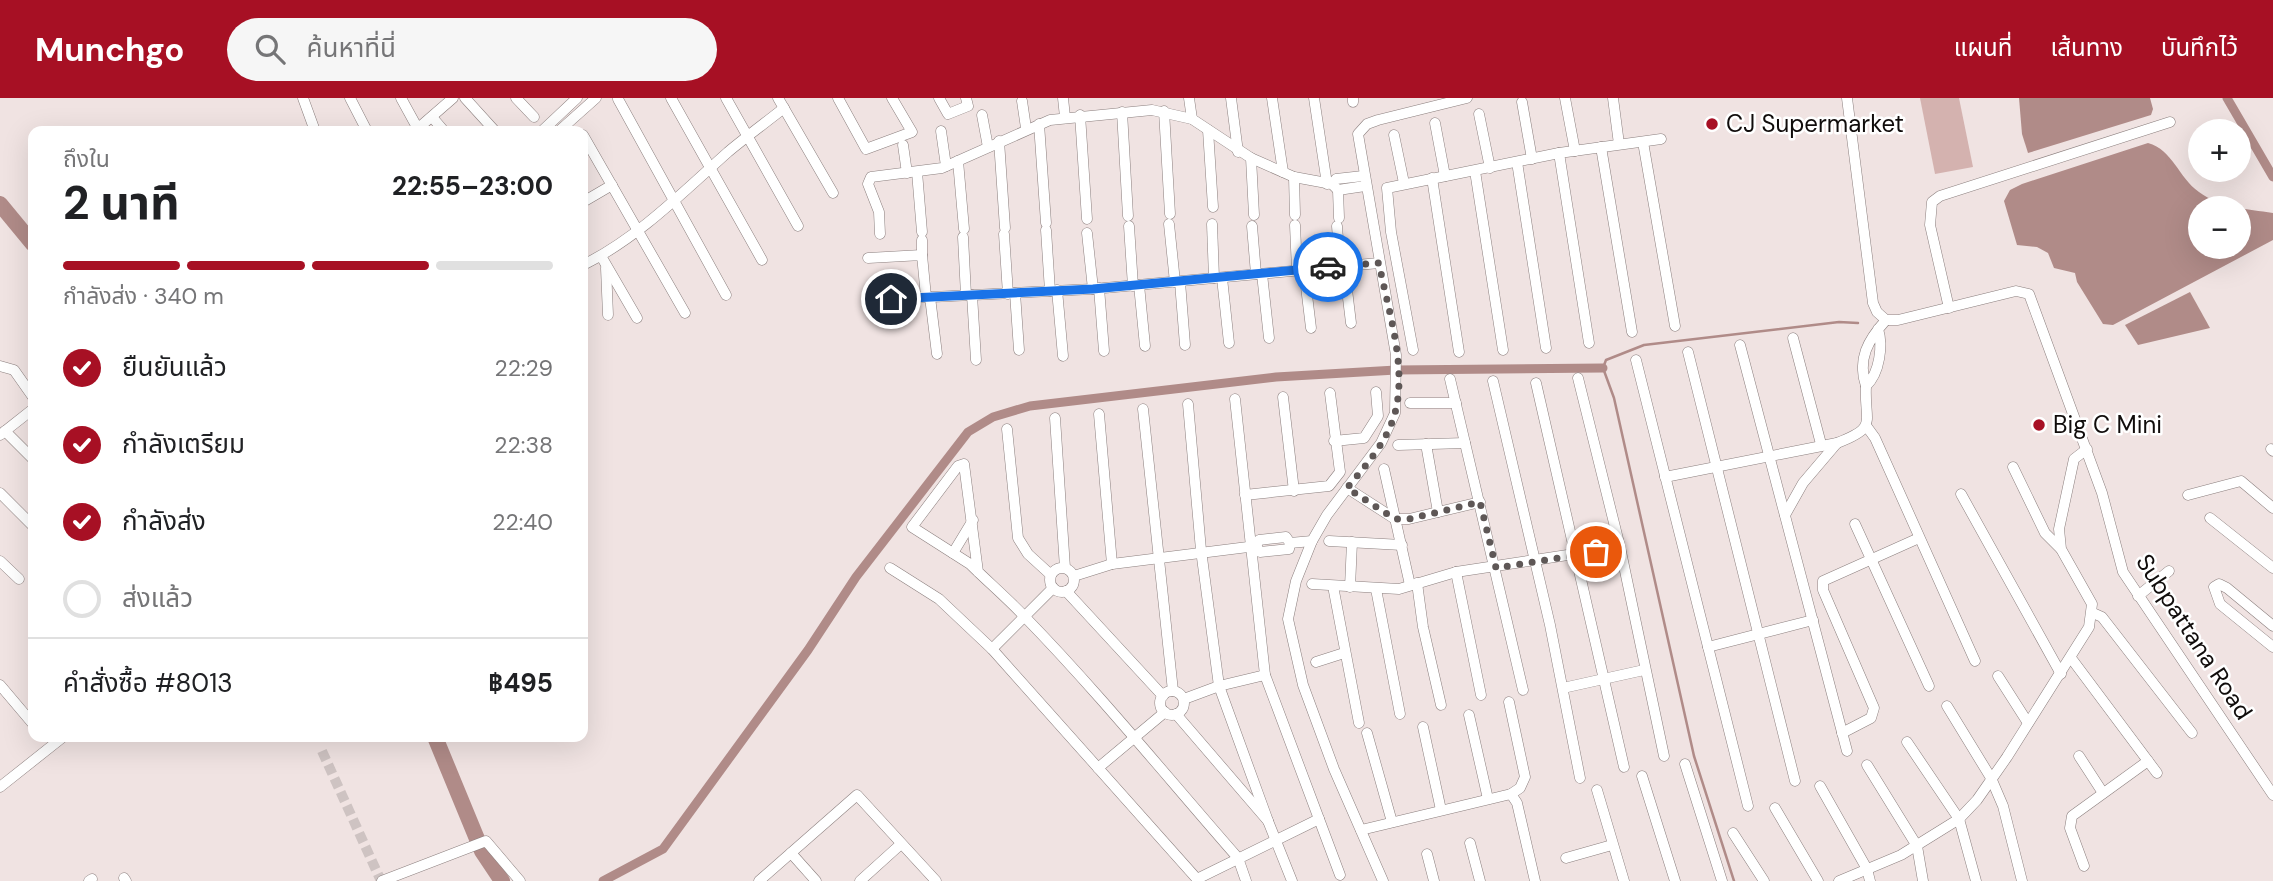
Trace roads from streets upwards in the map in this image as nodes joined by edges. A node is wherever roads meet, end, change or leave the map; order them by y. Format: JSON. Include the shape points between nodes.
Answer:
{"nodes":[{"id":1,"x":303,"y":98,"type":"edge"},
{"id":2,"x":350,"y":98,"type":"edge"},
{"id":3,"x":401,"y":98,"type":"edge"},
{"id":4,"x":465,"y":98,"type":"edge"},
{"id":5,"x":516,"y":98,"type":"edge"},
{"id":6,"x":577,"y":98,"type":"edge"},
{"id":7,"x":596,"y":98,"type":"edge"},
{"id":8,"x":671,"y":98,"type":"edge"},
{"id":9,"x":726,"y":98,"type":"edge"},
{"id":10,"x":778,"y":98,"type":"edge"},
{"id":11,"x":838,"y":98,"type":"edge"},
{"id":12,"x":892,"y":98,"type":"edge"},
{"id":13,"x":939,"y":98,"type":"edge"},
{"id":14,"x":966,"y":98,"type":"edge"},
{"id":15,"x":1063,"y":98,"type":"edge"},
{"id":16,"x":1144,"y":98,"type":"edge"},
{"id":17,"x":1189,"y":98,"type":"edge"},
{"id":18,"x":1231,"y":98,"type":"edge"},
{"id":19,"x":1272,"y":98,"type":"edge"},
{"id":20,"x":1314,"y":98,"type":"edge"},
{"id":21,"x":1467,"y":98,"type":"edge"},
{"id":22,"x":1565,"y":98,"type":"edge"},
{"id":23,"x":1613,"y":98,"type":"edge"},
{"id":24,"x":1847,"y":98,"type":"edge"},
{"id":25,"x":450,"y":99,"type":"edge"},
{"id":26,"x":618,"y":99,"type":"edge"},
{"id":27,"x":1022,"y":101,"type":"dead end"},
{"id":28,"x":1522,"y":102,"type":"dead end"},
{"id":29,"x":784,"y":108,"type":"junction"},
{"id":30,"x":1146,"y":111,"type":"junction"},
{"id":31,"x":1164,"y":111,"type":"junction"},
{"id":32,"x":1122,"y":112,"type":"junction"},
{"id":33,"x":1479,"y":114,"type":"dead end"},
{"id":34,"x":982,"y":115,"type":"dead end"},
{"id":35,"x":1080,"y":115,"type":"junction"},
{"id":36,"x":432,"y":117,"type":"junction"},
{"id":37,"x":534,"y":117,"type":"dead end"},
{"id":38,"x":1065,"y":117,"type":"junction"},
{"id":39,"x":1192,"y":119,"type":"junction"},
{"id":40,"x":2170,"y":122,"type":"dead end"},
{"id":41,"x":1436,"y":123,"type":"dead end"},
{"id":42,"x":1039,"y":124,"type":"junction"},
{"id":43,"x":313,"y":126,"type":"edge"},
{"id":44,"x":364,"y":126,"type":"edge"},
{"id":45,"x":414,"y":126,"type":"edge"},
{"id":46,"x":421,"y":126,"type":"edge"},
{"id":47,"x":440,"y":126,"type":"edge"},
{"id":48,"x":490,"y":126,"type":"edge"},
{"id":49,"x":547,"y":126,"type":"edge"},
{"id":50,"x":565,"y":126,"type":"edge"},
{"id":51,"x":1026,"y":128,"type":"junction"},
{"id":52,"x":1208,"y":130,"type":"junction"},
{"id":53,"x":942,"y":131,"type":"dead end"},
{"id":54,"x":1395,"y":135,"type":"dead end"},
{"id":55,"x":748,"y":136,"type":"junction"},
{"id":56,"x":1661,"y":139,"type":"dead end"},
{"id":57,"x":999,"y":141,"type":"junction"},
{"id":58,"x":1643,"y":142,"type":"junction"},
{"id":59,"x":588,"y":144,"type":"edge"},
{"id":60,"x":1619,"y":144,"type":"junction"},
{"id":61,"x":903,"y":145,"type":"dead end"},
{"id":62,"x":988,"y":147,"type":"junction"},
{"id":63,"x":1601,"y":147,"type":"junction"},
{"id":64,"x":1575,"y":151,"type":"junction"},
{"id":65,"x":1238,"y":152,"type":"junction"},
{"id":66,"x":1559,"y":153,"type":"junction"},
{"id":67,"x":1251,"y":158,"type":"junction"},
{"id":68,"x":1532,"y":159,"type":"junction"},
{"id":69,"x":958,"y":162,"type":"junction"},
{"id":70,"x":1517,"y":162,"type":"junction"},
{"id":71,"x":946,"y":166,"type":"junction"},
{"id":72,"x":711,"y":168,"type":"junction"},
{"id":73,"x":1490,"y":168,"type":"junction"},
{"id":74,"x":1475,"y":171,"type":"junction"},
{"id":75,"x":1283,"y":172,"type":"junction"},
{"id":76,"x":912,"y":173,"type":"junction"},
{"id":77,"x":1445,"y":176,"type":"junction"},
{"id":78,"x":1294,"y":177,"type":"junction"},
{"id":79,"x":1432,"y":178,"type":"junction"},
{"id":80,"x":1364,"y":181,"type":"junction"},
{"id":81,"x":1404,"y":183,"type":"junction"},
{"id":82,"x":612,"y":185,"type":"junction"},
{"id":83,"x":1332,"y":186,"type":"junction"},
{"id":84,"x":833,"y":193,"type":"dead end"},
{"id":85,"x":588,"y":199,"type":"edge"},
{"id":86,"x":675,"y":201,"type":"junction"},
{"id":87,"x":1213,"y":207,"type":"dead end"},
{"id":88,"x":1087,"y":219,"type":"dead end"},
{"id":89,"x":1212,"y":224,"type":"dead end"},
{"id":90,"x":798,"y":226,"type":"dead end"},
{"id":91,"x":637,"y":229,"type":"junction"},
{"id":92,"x":1087,"y":233,"type":"dead end"},
{"id":93,"x":880,"y":234,"type":"dead end"},
{"id":94,"x":922,"y":255,"type":"junction"},
{"id":95,"x":868,"y":258,"type":"dead end"},
{"id":96,"x":603,"y":260,"type":"junction"},
{"id":97,"x":762,"y":260,"type":"dead end"},
{"id":98,"x":1379,"y":263,"type":"junction"},
{"id":99,"x":588,"y":264,"type":"edge"},
{"id":100,"x":1342,"y":266,"type":"junction"},
{"id":101,"x":1301,"y":270,"type":"junction"},
{"id":102,"x":1259,"y":274,"type":"junction"},
{"id":103,"x":1218,"y":278,"type":"junction"},
{"id":104,"x":1178,"y":282,"type":"junction"},
{"id":105,"x":1136,"y":286,"type":"junction"},
{"id":106,"x":1096,"y":289,"type":"junction"},
{"id":107,"x":1053,"y":291,"type":"junction"},
{"id":108,"x":1012,"y":293,"type":"junction"},
{"id":109,"x":726,"y":295,"type":"dead end"},
{"id":110,"x":969,"y":295,"type":"junction"},
{"id":111,"x":928,"y":297,"type":"junction"},
{"id":112,"x":891,"y":299,"type":"dead end"},
{"id":113,"x":1949,"y":308,"type":"junction"},
{"id":114,"x":685,"y":313,"type":"dead end"},
{"id":115,"x":608,"y":315,"type":"dead end"},
{"id":116,"x":637,"y":318,"type":"dead end"},
{"id":117,"x":1886,"y":320,"type":"junction"},
{"id":118,"x":1351,"y":323,"type":"dead end"},
{"id":119,"x":1675,"y":326,"type":"dead end"},
{"id":120,"x":1311,"y":328,"type":"dead end"},
{"id":121,"x":1632,"y":332,"type":"dead end"},
{"id":122,"x":1269,"y":338,"type":"dead end"},
{"id":123,"x":1793,"y":338,"type":"dead end"},
{"id":124,"x":1229,"y":343,"type":"dead end"},
{"id":125,"x":1590,"y":343,"type":"dead end"},
{"id":126,"x":1185,"y":345,"type":"dead end"},
{"id":127,"x":1740,"y":345,"type":"dead end"},
{"id":128,"x":1145,"y":346,"type":"dead end"},
{"id":129,"x":1546,"y":348,"type":"dead end"},
{"id":130,"x":1018,"y":350,"type":"dead end"},
{"id":131,"x":1413,"y":350,"type":"dead end"},
{"id":132,"x":1503,"y":350,"type":"dead end"},
{"id":133,"x":1104,"y":351,"type":"dead end"},
{"id":134,"x":1460,"y":352,"type":"dead end"},
{"id":135,"x":1688,"y":352,"type":"dead end"},
{"id":136,"x":937,"y":354,"type":"dead end"},
{"id":137,"x":1063,"y":356,"type":"dead end"},
{"id":138,"x":976,"y":360,"type":"dead end"},
{"id":139,"x":1636,"y":360,"type":"dead end"},
{"id":140,"x":0,"y":366,"type":"edge"},
{"id":141,"x":1578,"y":377,"type":"dead end"},
{"id":142,"x":1450,"y":379,"type":"dead end"},
{"id":143,"x":1493,"y":381,"type":"dead end"},
{"id":144,"x":1536,"y":383,"type":"dead end"},
{"id":145,"x":28,"y":390,"type":"edge"},
{"id":146,"x":1376,"y":392,"type":"dead end"},
{"id":147,"x":1330,"y":394,"type":"dead end"},
{"id":148,"x":1283,"y":397,"type":"dead end"},
{"id":149,"x":1235,"y":400,"type":"dead end"},
{"id":150,"x":1456,"y":402,"type":"junction"},
{"id":151,"x":1410,"y":403,"type":"dead end"},
{"id":152,"x":1188,"y":404,"type":"dead end"},
{"id":153,"x":1143,"y":409,"type":"dead end"},
{"id":154,"x":28,"y":413,"type":"edge"},
{"id":155,"x":1099,"y":414,"type":"dead end"},
{"id":156,"x":1055,"y":418,"type":"dead end"},
{"id":157,"x":1867,"y":428,"type":"junction"},
{"id":158,"x":1007,"y":429,"type":"dead end"},
{"id":159,"x":3,"y":433,"type":"edge"},
{"id":160,"x":1334,"y":441,"type":"junction"},
{"id":161,"x":1465,"y":443,"type":"junction"},
{"id":162,"x":1837,"y":443,"type":"junction"},
{"id":163,"x":1426,"y":444,"type":"junction"},
{"id":164,"x":1821,"y":444,"type":"junction"},
{"id":165,"x":1398,"y":445,"type":"dead end"},
{"id":166,"x":2087,"y":449,"type":"junction"},
{"id":167,"x":28,"y":455,"type":"edge"},
{"id":168,"x":1769,"y":455,"type":"junction"},
{"id":169,"x":1716,"y":466,"type":"junction"},
{"id":170,"x":2013,"y":467,"type":"dead end"},
{"id":171,"x":1384,"y":470,"type":"dead end"},
{"id":172,"x":1665,"y":477,"type":"junction"},
{"id":173,"x":1347,"y":488,"type":"junction"},
{"id":174,"x":1294,"y":491,"type":"junction"},
{"id":175,"x":0,"y":493,"type":"edge"},
{"id":176,"x":1961,"y":494,"type":"dead end"},
{"id":177,"x":1245,"y":495,"type":"junction"},
{"id":178,"x":2188,"y":495,"type":"dead end"},
{"id":179,"x":1480,"y":502,"type":"junction"},
{"id":180,"x":2273,"y":508,"type":"edge"},
{"id":181,"x":1438,"y":512,"type":"junction"},
{"id":182,"x":1785,"y":515,"type":"junction"},
{"id":183,"x":2210,"y":518,"type":"dead end"},
{"id":184,"x":1395,"y":519,"type":"junction"},
{"id":185,"x":973,"y":520,"type":"junction"},
{"id":186,"x":28,"y":521,"type":"edge"},
{"id":187,"x":1855,"y":524,"type":"dead end"},
{"id":188,"x":1919,"y":538,"type":"junction"},
{"id":189,"x":1312,"y":541,"type":"junction"},
{"id":190,"x":1329,"y":541,"type":"dead end"},
{"id":191,"x":1352,"y":542,"type":"junction"},
{"id":192,"x":1402,"y":545,"type":"junction"},
{"id":193,"x":1254,"y":546,"type":"junction"},
{"id":194,"x":1620,"y":547,"type":"junction"},
{"id":195,"x":2061,"y":549,"type":"junction"},
{"id":196,"x":1201,"y":550,"type":"junction"},
{"id":197,"x":953,"y":553,"type":"junction"},
{"id":198,"x":1577,"y":555,"type":"junction"},
{"id":199,"x":1159,"y":556,"type":"junction"},
{"id":200,"x":1870,"y":559,"type":"junction"},
{"id":201,"x":0,"y":561,"type":"edge"},
{"id":202,"x":1536,"y":562,"type":"junction"},
{"id":203,"x":1112,"y":564,"type":"junction"},
{"id":204,"x":890,"y":568,"type":"dead end"},
{"id":205,"x":1065,"y":568,"type":"junction"},
{"id":206,"x":1496,"y":568,"type":"junction"},
{"id":207,"x":2273,"y":568,"type":"edge"},
{"id":208,"x":2169,"y":571,"type":"dead end"},
{"id":209,"x":978,"y":572,"type":"junction"},
{"id":210,"x":1456,"y":572,"type":"junction"},
{"id":211,"x":1051,"y":575,"type":"junction"},
{"id":212,"x":1074,"y":576,"type":"junction"},
{"id":213,"x":19,"y":579,"type":"dead end"},
{"id":214,"x":1312,"y":584,"type":"dead end"},
{"id":215,"x":1414,"y":584,"type":"junction"},
{"id":216,"x":1333,"y":586,"type":"junction"},
{"id":217,"x":1053,"y":587,"type":"junction"},
{"id":218,"x":1350,"y":587,"type":"junction"},
{"id":219,"x":1376,"y":589,"type":"junction"},
{"id":220,"x":1066,"y":591,"type":"junction"},
{"id":221,"x":2138,"y":596,"type":"junction"},
{"id":222,"x":2094,"y":613,"type":"junction"},
{"id":223,"x":1024,"y":616,"type":"junction"},
{"id":224,"x":1812,"y":620,"type":"junction"},
{"id":225,"x":2273,"y":626,"type":"edge"},
{"id":226,"x":1758,"y":634,"type":"junction"},
{"id":227,"x":1708,"y":647,"type":"junction"},
{"id":228,"x":2273,"y":647,"type":"edge"},
{"id":229,"x":992,"y":649,"type":"junction"},
{"id":230,"x":1345,"y":653,"type":"junction"},
{"id":231,"x":2071,"y":658,"type":"junction"},
{"id":232,"x":1975,"y":661,"type":"dead end"},
{"id":233,"x":1316,"y":662,"type":"dead end"},
{"id":234,"x":1644,"y":670,"type":"junction"},
{"id":235,"x":2061,"y":674,"type":"junction"},
{"id":236,"x":1265,"y":676,"type":"junction"},
{"id":237,"x":1998,"y":676,"type":"dead end"},
{"id":238,"x":1605,"y":678,"type":"junction"},
{"id":239,"x":0,"y":685,"type":"edge"},
{"id":240,"x":1219,"y":686,"type":"junction"},
{"id":241,"x":1929,"y":686,"type":"dead end"},
{"id":242,"x":1563,"y":688,"type":"junction"},
{"id":243,"x":1523,"y":690,"type":"dead end"},
{"id":244,"x":1168,"y":693,"type":"junction"},
{"id":245,"x":1481,"y":695,"type":"dead end"},
{"id":246,"x":1184,"y":699,"type":"junction"},
{"id":247,"x":1509,"y":702,"type":"dead end"},
{"id":248,"x":1441,"y":705,"type":"dead end"},
{"id":249,"x":1947,"y":706,"type":"dead end"},
{"id":250,"x":1171,"y":713,"type":"junction"},
{"id":251,"x":1400,"y":714,"type":"dead end"},
{"id":252,"x":1469,"y":715,"type":"dead end"},
{"id":253,"x":28,"y":718,"type":"edge"},
{"id":254,"x":1359,"y":723,"type":"dead end"},
{"id":255,"x":2028,"y":723,"type":"junction"},
{"id":256,"x":1423,"y":727,"type":"dead end"},
{"id":257,"x":1367,"y":733,"type":"dead end"},
{"id":258,"x":1842,"y":733,"type":"junction"},
{"id":259,"x":2192,"y":733,"type":"dead end"},
{"id":260,"x":1134,"y":737,"type":"junction"},
{"id":261,"x":46,"y":742,"type":"edge"},
{"id":262,"x":1907,"y":742,"type":"dead end"},
{"id":263,"x":1847,"y":751,"type":"dead end"},
{"id":264,"x":1664,"y":755,"type":"dead end"},
{"id":265,"x":2079,"y":756,"type":"dead end"},
{"id":266,"x":2148,"y":761,"type":"junction"},
{"id":267,"x":1685,"y":764,"type":"dead end"},
{"id":268,"x":1867,"y":765,"type":"dead end"},
{"id":269,"x":1624,"y":767,"type":"dead end"},
{"id":270,"x":1098,"y":768,"type":"junction"},
{"id":271,"x":2157,"y":773,"type":"dead end"},
{"id":272,"x":1642,"y":776,"type":"dead end"},
{"id":273,"x":1580,"y":778,"type":"dead end"},
{"id":274,"x":1991,"y":778,"type":"junction"},
{"id":275,"x":1254,"y":779,"type":"junction"},
{"id":276,"x":1795,"y":782,"type":"dead end"},
{"id":277,"x":1236,"y":786,"type":"junction"},
{"id":278,"x":1820,"y":786,"type":"dead end"},
{"id":279,"x":0,"y":787,"type":"edge"},
{"id":280,"x":1597,"y":790,"type":"dead end"},
{"id":281,"x":2103,"y":793,"type":"junction"},
{"id":282,"x":1511,"y":794,"type":"junction"},
{"id":283,"x":2273,"y":795,"type":"edge"},
{"id":284,"x":1488,"y":799,"type":"junction"},
{"id":285,"x":1748,"y":806,"type":"dead end"},
{"id":286,"x":1774,"y":808,"type":"dead end"},
{"id":287,"x":1441,"y":810,"type":"junction"},
{"id":288,"x":1319,"y":819,"type":"junction"},
{"id":289,"x":1959,"y":819,"type":"junction"},
{"id":290,"x":1268,"y":821,"type":"junction"},
{"id":291,"x":1392,"y":822,"type":"junction"},
{"id":292,"x":1361,"y":830,"type":"junction"},
{"id":293,"x":1733,"y":832,"type":"dead end"},
{"id":294,"x":1277,"y":838,"type":"junction"},
{"id":295,"x":1470,"y":843,"type":"dead end"},
{"id":296,"x":901,"y":844,"type":"junction"},
{"id":297,"x":1612,"y":845,"type":"junction"},
{"id":298,"x":1917,"y":846,"type":"junction"},
{"id":299,"x":791,"y":853,"type":"junction"},
{"id":300,"x":1427,"y":854,"type":"dead end"},
{"id":301,"x":1238,"y":858,"type":"junction"},
{"id":302,"x":1566,"y":858,"type":"dead end"},
{"id":303,"x":2084,"y":866,"type":"dead end"},
{"id":304,"x":1867,"y":869,"type":"junction"},
{"id":305,"x":1340,"y":875,"type":"dead end"},
{"id":306,"x":1197,"y":880,"type":"edge"},
{"id":307,"x":1720,"y":880,"type":"edge"},
{"id":308,"x":382,"y":881,"type":"edge"},
{"id":309,"x":520,"y":881,"type":"edge"},
{"id":310,"x":759,"y":881,"type":"edge"},
{"id":311,"x":816,"y":881,"type":"edge"},
{"id":312,"x":860,"y":881,"type":"edge"},
{"id":313,"x":936,"y":881,"type":"edge"},
{"id":314,"x":1246,"y":881,"type":"edge"},
{"id":315,"x":1292,"y":881,"type":"edge"},
{"id":316,"x":1383,"y":881,"type":"edge"},
{"id":317,"x":1434,"y":881,"type":"edge"},
{"id":318,"x":1480,"y":881,"type":"edge"},
{"id":319,"x":1535,"y":881,"type":"edge"},
{"id":320,"x":1624,"y":881,"type":"edge"},
{"id":321,"x":1675,"y":881,"type":"edge"},
{"id":322,"x":1764,"y":881,"type":"edge"},
{"id":323,"x":1818,"y":881,"type":"edge"},
{"id":324,"x":1839,"y":881,"type":"edge"},
{"id":325,"x":1870,"y":881,"type":"edge"},
{"id":326,"x":1923,"y":881,"type":"edge"},
{"id":327,"x":1976,"y":881,"type":"edge"},
{"id":328,"x":2022,"y":881,"type":"edge"}],
"edges":[{"from":1,"to":43,"type":"street"},
{"from":2,"to":44,"type":"street"},
{"from":3,"to":45,"type":"street"},
{"from":4,"to":48,"type":"street"},
{"from":5,"to":37,"type":"street"},
{"from":6,"to":49,"type":"street"},
{"from":7,"to":50,"type":"street"},
{"from":8,"to":72,"type":"street"},
{"from":9,"to":55,"type":"street"},
{"from":10,"to":29,"type":"street"},
{"from":11,"to":12,"type":"street","via":[[866,149],[912,132]]},
{"from":13,"to":14,"type":"street","via":[[948,114],[968,106]]},
{"from":15,"to":38,"type":"street"},
{"from":16,"to":30,"type":"street"},
{"from":17,"to":39,"type":"street"},
{"from":18,"to":65,"type":"street"},
{"from":19,"to":75,"type":"street"},
{"from":20,"to":83,"type":"street"},
{"from":21,"to":80,"type":"street","via":[[1367,124],[1358,134]]},
{"from":22,"to":64,"type":"street"},
{"from":23,"to":60,"type":"street"},
{"from":24,"to":117,"type":"street","via":[[1871,292],[1877,312]]},
{"from":25,"to":36,"type":"street"},
{"from":26,"to":86,"type":"street"},
{"from":27,"to":51,"type":"street"},
{"from":28,"to":68,"type":"street"},
{"from":29,"to":55,"type":"street"},
{"from":29,"to":84,"type":"street"},
{"from":30,"to":31,"type":"street"},
{"from":30,"to":32,"type":"street"},
{"from":31,"to":39,"type":"street"},
{"from":31,"to":104,"type":"street"},
{"from":32,"to":35,"type":"street"},
{"from":32,"to":105,"type":"street"},
{"from":33,"to":73,"type":"street"},
{"from":34,"to":62,"type":"street"},
{"from":35,"to":38,"type":"street"},
{"from":35,"to":88,"type":"street"},
{"from":36,"to":46,"type":"street"},
{"from":36,"to":47,"type":"street"},
{"from":38,"to":42,"type":"street"},
{"from":39,"to":52,"type":"street"},
{"from":40,"to":113,"type":"street","via":[[1932,202],[1930,225]]},
{"from":41,"to":77,"type":"street"},
{"from":42,"to":51,"type":"street"},
{"from":42,"to":107,"type":"street"},
{"from":51,"to":57,"type":"street"},
{"from":52,"to":65,"type":"street"},
{"from":52,"to":87,"type":"street"},
{"from":53,"to":71,"type":"street"},
{"from":54,"to":81,"type":"street"},
{"from":55,"to":72,"type":"street"},
{"from":55,"to":90,"type":"street"},
{"from":56,"to":58,"type":"street"},
{"from":57,"to":62,"type":"street"},
{"from":57,"to":108,"type":"street"},
{"from":58,"to":60,"type":"street"},
{"from":58,"to":119,"type":"street"},
{"from":59,"to":82,"type":"street"},
{"from":60,"to":63,"type":"street"},
{"from":61,"to":76,"type":"street"},
{"from":62,"to":69,"type":"street"},
{"from":63,"to":64,"type":"street"},
{"from":63,"to":121,"type":"street"},
{"from":64,"to":66,"type":"street"},
{"from":65,"to":67,"type":"street"},
{"from":66,"to":68,"type":"street"},
{"from":66,"to":125,"type":"street"},
{"from":67,"to":75,"type":"street"},
{"from":67,"to":102,"type":"street"},
{"from":68,"to":70,"type":"street"},
{"from":69,"to":71,"type":"street"},
{"from":69,"to":110,"type":"street"},
{"from":70,"to":73,"type":"street"},
{"from":70,"to":129,"type":"street"},
{"from":71,"to":76,"type":"street"},
{"from":72,"to":86,"type":"street"},
{"from":72,"to":97,"type":"street"},
{"from":73,"to":74,"type":"street"},
{"from":74,"to":77,"type":"street"},
{"from":74,"to":132,"type":"street"},
{"from":75,"to":78,"type":"street"},
{"from":76,"to":93,"type":"street","via":[[868,180],[879,212]]},
{"from":76,"to":94,"type":"street"},
{"from":77,"to":79,"type":"street"},
{"from":78,"to":83,"type":"street"},
{"from":78,"to":101,"type":"street"},
{"from":79,"to":81,"type":"street"},
{"from":79,"to":134,"type":"street"},
{"from":80,"to":83,"type":"street"},
{"from":80,"to":98,"type":"street"},
{"from":81,"to":131,"type":"street","via":[[1387,188],[1386,193]]},
{"from":82,"to":85,"type":"street"},
{"from":82,"to":91,"type":"street"},
{"from":83,"to":100,"type":"street"},
{"from":86,"to":91,"type":"street"},
{"from":86,"to":109,"type":"street"},
{"from":89,"to":103,"type":"street"},
{"from":91,"to":96,"type":"street"},
{"from":91,"to":114,"type":"street"},
{"from":92,"to":106,"type":"street"},
{"from":94,"to":95,"type":"street"},
{"from":94,"to":111,"type":"street"},
{"from":96,"to":99,"type":"street"},
{"from":96,"to":115,"type":"street"},
{"from":96,"to":116,"type":"street"},
{"from":98,"to":100,"type":"street"},
{"from":98,"to":173,"type":"street","via":[[1398,383],[1390,426]]},
{"from":100,"to":101,"type":"street"},
{"from":100,"to":118,"type":"street"},
{"from":101,"to":102,"type":"street"},
{"from":101,"to":120,"type":"street"},
{"from":102,"to":103,"type":"street"},
{"from":102,"to":122,"type":"street"},
{"from":103,"to":104,"type":"street"},
{"from":103,"to":124,"type":"street"},
{"from":104,"to":105,"type":"street"},
{"from":104,"to":126,"type":"street"},
{"from":105,"to":106,"type":"street"},
{"from":105,"to":128,"type":"street"},
{"from":106,"to":107,"type":"street"},
{"from":106,"to":133,"type":"street"},
{"from":107,"to":108,"type":"street"},
{"from":107,"to":137,"type":"street"},
{"from":108,"to":110,"type":"street"},
{"from":108,"to":130,"type":"street"},
{"from":110,"to":111,"type":"street"},
{"from":110,"to":138,"type":"street"},
{"from":111,"to":112,"type":"street"},
{"from":111,"to":136,"type":"street"},
{"from":113,"to":117,"type":"street","name":"Subpattana Road"},
{"from":113,"to":166,"type":"street","name":"Subpattana Road","via":[[2016,291],[2029,294]]},
{"from":117,"to":157,"type":"street","via":[[1878,328],[1882,342],[1872,380],[1866,386]]},
{"from":123,"to":164,"type":"street"},
{"from":127,"to":168,"type":"street"},
{"from":135,"to":169,"type":"street"},
{"from":139,"to":172,"type":"street"},
{"from":140,"to":145,"type":"street","via":[[14,370]]},
{"from":141,"to":194,"type":"street"},
{"from":142,"to":150,"type":"street"},
{"from":143,"to":202,"type":"street"},
{"from":144,"to":198,"type":"street"},
{"from":146,"to":160,"type":"street","via":[[1378,416],[1364,438]]},
{"from":147,"to":160,"type":"street"},
{"from":148,"to":174,"type":"street"},
{"from":149,"to":177,"type":"street"},
{"from":150,"to":151,"type":"street"},
{"from":150,"to":161,"type":"street"},
{"from":152,"to":196,"type":"street"},
{"from":153,"to":199,"type":"street"},
{"from":154,"to":159,"type":"street"},
{"from":155,"to":203,"type":"street"},
{"from":156,"to":205,"type":"street"},
{"from":157,"to":162,"type":"street"},
{"from":157,"to":188,"type":"street"},
{"from":158,"to":211,"type":"street","via":[[1018,538]]},
{"from":159,"to":167,"type":"street"},
{"from":160,"to":174,"type":"street","via":[[1340,472],[1329,486]]},
{"from":161,"to":163,"type":"street"},
{"from":161,"to":179,"type":"street"},
{"from":162,"to":164,"type":"street"},
{"from":162,"to":182,"type":"street","via":[[1803,483]]},
{"from":163,"to":165,"type":"street"},
{"from":163,"to":181,"type":"street"},
{"from":164,"to":168,"type":"street"},
{"from":166,"to":195,"type":"street","via":[[2074,459],[2059,529]]},
{"from":166,"to":221,"type":"street","name":"Subpattana Road","via":[[2119,564]]},
{"from":168,"to":169,"type":"street"},
{"from":168,"to":182,"type":"street"},
{"from":169,"to":172,"type":"street"},
{"from":169,"to":226,"type":"street"},
{"from":170,"to":195,"type":"street","via":[[2045,533]]},
{"from":171,"to":184,"type":"street"},
{"from":172,"to":227,"type":"street"},
{"from":173,"to":184,"type":"street"},
{"from":173,"to":189,"type":"street"},
{"from":174,"to":177,"type":"street"},
{"from":175,"to":186,"type":"street"},
{"from":176,"to":235,"type":"street"},
{"from":177,"to":193,"type":"street"},
{"from":178,"to":180,"type":"street","via":[[2241,481]]},
{"from":179,"to":181,"type":"street"},
{"from":179,"to":206,"type":"street"},
{"from":181,"to":184,"type":"street"},
{"from":182,"to":224,"type":"street"},
{"from":183,"to":207,"type":"street"},
{"from":184,"to":192,"type":"street"},
{"from":185,"to":197,"type":"street"},
{"from":185,"to":197,"type":"street","via":[[964,464],[912,527]]},
{"from":185,"to":209,"type":"street"},
{"from":187,"to":200,"type":"street"},
{"from":188,"to":200,"type":"street"},
{"from":188,"to":232,"type":"street"},
{"from":189,"to":193,"type":"street","via":[[1290,542],[1289,549],[1260,552]]},
{"from":189,"to":292,"type":"street","via":[[1291,599],[1290,636],[1303,685]]},
{"from":190,"to":191,"type":"street"},
{"from":191,"to":192,"type":"street"},
{"from":191,"to":218,"type":"street"},
{"from":192,"to":215,"type":"street"},
{"from":193,"to":196,"type":"street"},
{"from":193,"to":236,"type":"street"},
{"from":194,"to":198,"type":"street"},
{"from":194,"to":234,"type":"street"},
{"from":195,"to":222,"type":"street"},
{"from":196,"to":199,"type":"street"},
{"from":196,"to":240,"type":"street"},
{"from":197,"to":209,"type":"street"},
{"from":198,"to":202,"type":"street"},
{"from":198,"to":238,"type":"street"},
{"from":199,"to":203,"type":"street"},
{"from":199,"to":244,"type":"street"},
{"from":200,"to":241,"type":"street"},
{"from":200,"to":258,"type":"street","via":[[1826,578],[1822,585],[1874,708],[1871,718]]},
{"from":201,"to":213,"type":"street"},
{"from":202,"to":206,"type":"street"},
{"from":202,"to":242,"type":"street"},
{"from":203,"to":212,"type":"street"},
{"from":204,"to":229,"type":"street","via":[[939,599]]},
{"from":205,"to":211,"type":"street"},
{"from":205,"to":212,"type":"street"},
{"from":206,"to":210,"type":"street"},
{"from":206,"to":243,"type":"street"},
{"from":208,"to":221,"type":"street"},
{"from":209,"to":223,"type":"street"},
{"from":210,"to":215,"type":"street"},
{"from":210,"to":245,"type":"street"},
{"from":211,"to":217,"type":"street"},
{"from":212,"to":220,"type":"street","via":[[1074,584]]},
{"from":214,"to":216,"type":"street"},
{"from":215,"to":219,"type":"street"},
{"from":215,"to":248,"type":"street"},
{"from":216,"to":218,"type":"street"},
{"from":216,"to":230,"type":"street"},
{"from":217,"to":220,"type":"street"},
{"from":217,"to":223,"type":"street"},
{"from":218,"to":219,"type":"street"},
{"from":219,"to":251,"type":"street"},
{"from":220,"to":244,"type":"street"},
{"from":221,"to":283,"type":"street","name":"Subpattana Road"},
{"from":222,"to":231,"type":"street"},
{"from":222,"to":259,"type":"street","via":[[2102,617]]},
{"from":223,"to":229,"type":"street"},
{"from":223,"to":260,"type":"street"},
{"from":224,"to":226,"type":"street"},
{"from":224,"to":258,"type":"street"},
{"from":225,"to":228,"type":"street","via":[[2227,588],[2214,587],[2220,604]]},
{"from":226,"to":227,"type":"street"},
{"from":226,"to":276,"type":"street"},
{"from":227,"to":285,"type":"street"},
{"from":229,"to":270,"type":"street"},
{"from":230,"to":233,"type":"street"},
{"from":230,"to":254,"type":"street"},
{"from":231,"to":235,"type":"street"},
{"from":231,"to":266,"type":"street"},
{"from":234,"to":238,"type":"street"},
{"from":234,"to":264,"type":"street"},
{"from":235,"to":255,"type":"street"},
{"from":236,"to":240,"type":"street"},
{"from":236,"to":288,"type":"street"},
{"from":237,"to":255,"type":"street"},
{"from":238,"to":242,"type":"street"},
{"from":238,"to":269,"type":"street"},
{"from":239,"to":253,"type":"street"},
{"from":240,"to":246,"type":"street"},
{"from":240,"to":275,"type":"street"},
{"from":242,"to":273,"type":"street"},
{"from":244,"to":246,"type":"street"},
{"from":244,"to":250,"type":"street","via":[[1161,706]]},
{"from":246,"to":250,"type":"street","via":[[1184,707]]},
{"from":247,"to":282,"type":"street","via":[[1525,777]]},
{"from":249,"to":274,"type":"street"},
{"from":250,"to":260,"type":"street"},
{"from":250,"to":277,"type":"street"},
{"from":252,"to":284,"type":"street"},
{"from":255,"to":274,"type":"street"},
{"from":256,"to":287,"type":"street"},
{"from":257,"to":291,"type":"street"},
{"from":258,"to":263,"type":"street"},
{"from":260,"to":270,"type":"street"},
{"from":260,"to":301,"type":"street"},
{"from":261,"to":279,"type":"street"},
{"from":262,"to":289,"type":"street"},
{"from":265,"to":281,"type":"street"},
{"from":266,"to":271,"type":"street"},
{"from":266,"to":281,"type":"street"},
{"from":267,"to":307,"type":"street"},
{"from":268,"to":298,"type":"street"},
{"from":270,"to":306,"type":"street"},
{"from":272,"to":321,"type":"street"},
{"from":274,"to":289,"type":"street"},
{"from":274,"to":328,"type":"street"},
{"from":275,"to":277,"type":"street"},
{"from":275,"to":290,"type":"street"},
{"from":277,"to":290,"type":"street"},
{"from":278,"to":304,"type":"street"},
{"from":280,"to":297,"type":"street"},
{"from":281,"to":303,"type":"street","via":[[2072,817],[2070,828]]},
{"from":282,"to":284,"type":"street"},
{"from":282,"to":319,"type":"street"},
{"from":284,"to":287,"type":"street"},
{"from":286,"to":323,"type":"street"},
{"from":287,"to":291,"type":"street"},
{"from":288,"to":294,"type":"street"},
{"from":288,"to":305,"type":"street"},
{"from":289,"to":298,"type":"street"},
{"from":289,"to":327,"type":"street"},
{"from":290,"to":294,"type":"street"},
{"from":291,"to":292,"type":"street"},
{"from":292,"to":316,"type":"street"},
{"from":293,"to":322,"type":"street"},
{"from":294,"to":301,"type":"street"},
{"from":294,"to":315,"type":"street"},
{"from":295,"to":318,"type":"street"},
{"from":296,"to":299,"type":"street","via":[[857,794]]},
{"from":296,"to":312,"type":"street"},
{"from":296,"to":313,"type":"street"},
{"from":297,"to":302,"type":"street"},
{"from":297,"to":320,"type":"street"},
{"from":298,"to":304,"type":"street"},
{"from":298,"to":326,"type":"street"},
{"from":299,"to":310,"type":"street"},
{"from":299,"to":311,"type":"street"},
{"from":300,"to":317,"type":"street"},
{"from":301,"to":306,"type":"street"},
{"from":301,"to":314,"type":"street"},
{"from":304,"to":324,"type":"street"},
{"from":304,"to":325,"type":"street"},
{"from":308,"to":309,"type":"street","via":[[483,841]]}]}
